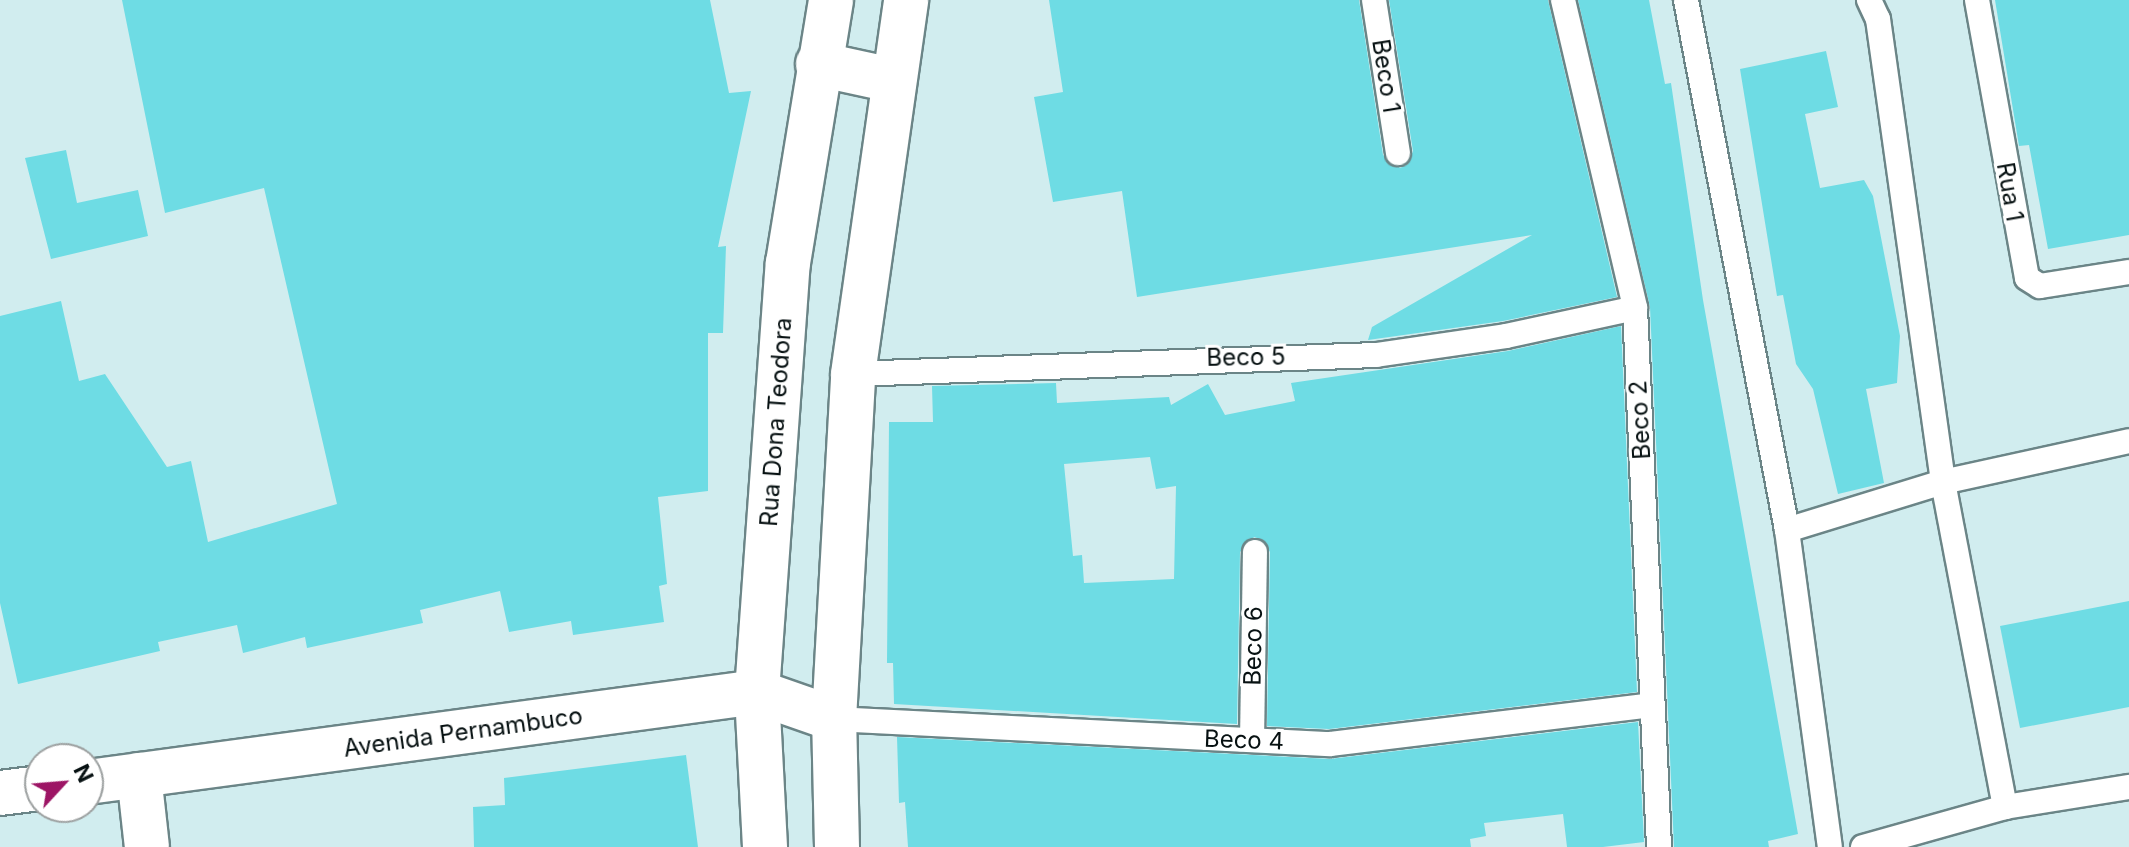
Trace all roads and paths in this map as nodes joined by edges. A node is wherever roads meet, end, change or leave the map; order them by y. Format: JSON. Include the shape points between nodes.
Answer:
{"nodes":[{"id":1,"x":831,"y":0,"type":"edge"},
{"id":2,"x":906,"y":0,"type":"edge"},
{"id":3,"x":1374,"y":0,"type":"edge"},
{"id":4,"x":1563,"y":0,"type":"edge"},
{"id":5,"x":1686,"y":0,"type":"edge"},
{"id":6,"x":1869,"y":0,"type":"edge"},
{"id":7,"x":1977,"y":0,"type":"edge"},
{"id":8,"x":818,"y":64,"type":"junction"},
{"id":9,"x":892,"y":80,"type":"junction"},
{"id":10,"x":1398,"y":153,"type":"dead end"},
{"id":11,"x":2129,"y":272,"type":"edge"},
{"id":12,"x":1635,"y":308,"type":"junction"},
{"id":13,"x":853,"y":374,"type":"junction"},
{"id":14,"x":2129,"y":441,"type":"edge"},
{"id":15,"x":1943,"y":482,"type":"junction"},
{"id":16,"x":1787,"y":530,"type":"junction"},
{"id":17,"x":1255,"y":552,"type":"dead end"},
{"id":18,"x":757,"y":692,"type":"junction"},
{"id":19,"x":1652,"y":705,"type":"junction"},
{"id":20,"x":834,"y":719,"type":"junction"},
{"id":21,"x":1252,"y":740,"type":"junction"},
{"id":22,"x":139,"y":775,"type":"junction"},
{"id":23,"x":104,"y":780,"type":"edge"},
{"id":24,"x":2129,"y":787,"type":"edge"},
{"id":25,"x":24,"y":790,"type":"edge"},
{"id":26,"x":0,"y":793,"type":"edge"},
{"id":27,"x":2005,"y":807,"type":"junction"},
{"id":28,"x":147,"y":847,"type":"edge"},
{"id":29,"x":765,"y":847,"type":"edge"},
{"id":30,"x":837,"y":847,"type":"edge"},
{"id":31,"x":1659,"y":847,"type":"edge"},
{"id":32,"x":1830,"y":847,"type":"edge"},
{"id":33,"x":1863,"y":847,"type":"edge"}],
"edges":[{"from":1,"to":8,"type":"main road","name":"Rua Dona Teodora"},
{"from":2,"to":9,"type":"main road"},
{"from":3,"to":10,"type":"lane","name":"Beco 1"},
{"from":4,"to":12,"type":"lane","name":"Beco 2"},
{"from":5,"to":16,"type":"lane"},
{"from":6,"to":15,"type":"lane","via":[[1878,19]]},
{"from":7,"to":11,"type":"lane","name":"Rua 1","via":[[2027,278],[2040,286]]},
{"from":8,"to":9,"type":"main road"},
{"from":8,"to":18,"type":"main road","name":"Rua Dona Teodora","via":[[788,263]]},
{"from":9,"to":13,"type":"main road"},
{"from":12,"to":13,"type":"lane","name":"Beco 5","via":[[1376,355]]},
{"from":12,"to":19,"type":"lane","name":"Beco 2"},
{"from":13,"to":20,"type":"main road"},
{"from":14,"to":15,"type":"lane"},
{"from":15,"to":16,"type":"lane"},
{"from":15,"to":27,"type":"lane"},
{"from":16,"to":32,"type":"lane"},
{"from":17,"to":21,"type":"lane","name":"Beco 6"},
{"from":18,"to":20,"type":"main road","name":"Avenida Pernambuco"},
{"from":18,"to":22,"type":"main road","name":"Avenida Pernambuco"},
{"from":18,"to":29,"type":"main road","name":"Rua Dona Teodora"},
{"from":19,"to":21,"type":"lane","name":"Beco 4","via":[[1330,744]]},
{"from":19,"to":31,"type":"lane","name":"Beco 2"},
{"from":20,"to":21,"type":"lane","name":"Beco 4"},
{"from":20,"to":30,"type":"main road"},
{"from":22,"to":23,"type":"main road","name":"Avenida Pernambuco"},
{"from":22,"to":28,"type":"main road"},
{"from":24,"to":27,"type":"lane"},
{"from":25,"to":26,"type":"main road"},
{"from":27,"to":33,"type":"lane"}]}
